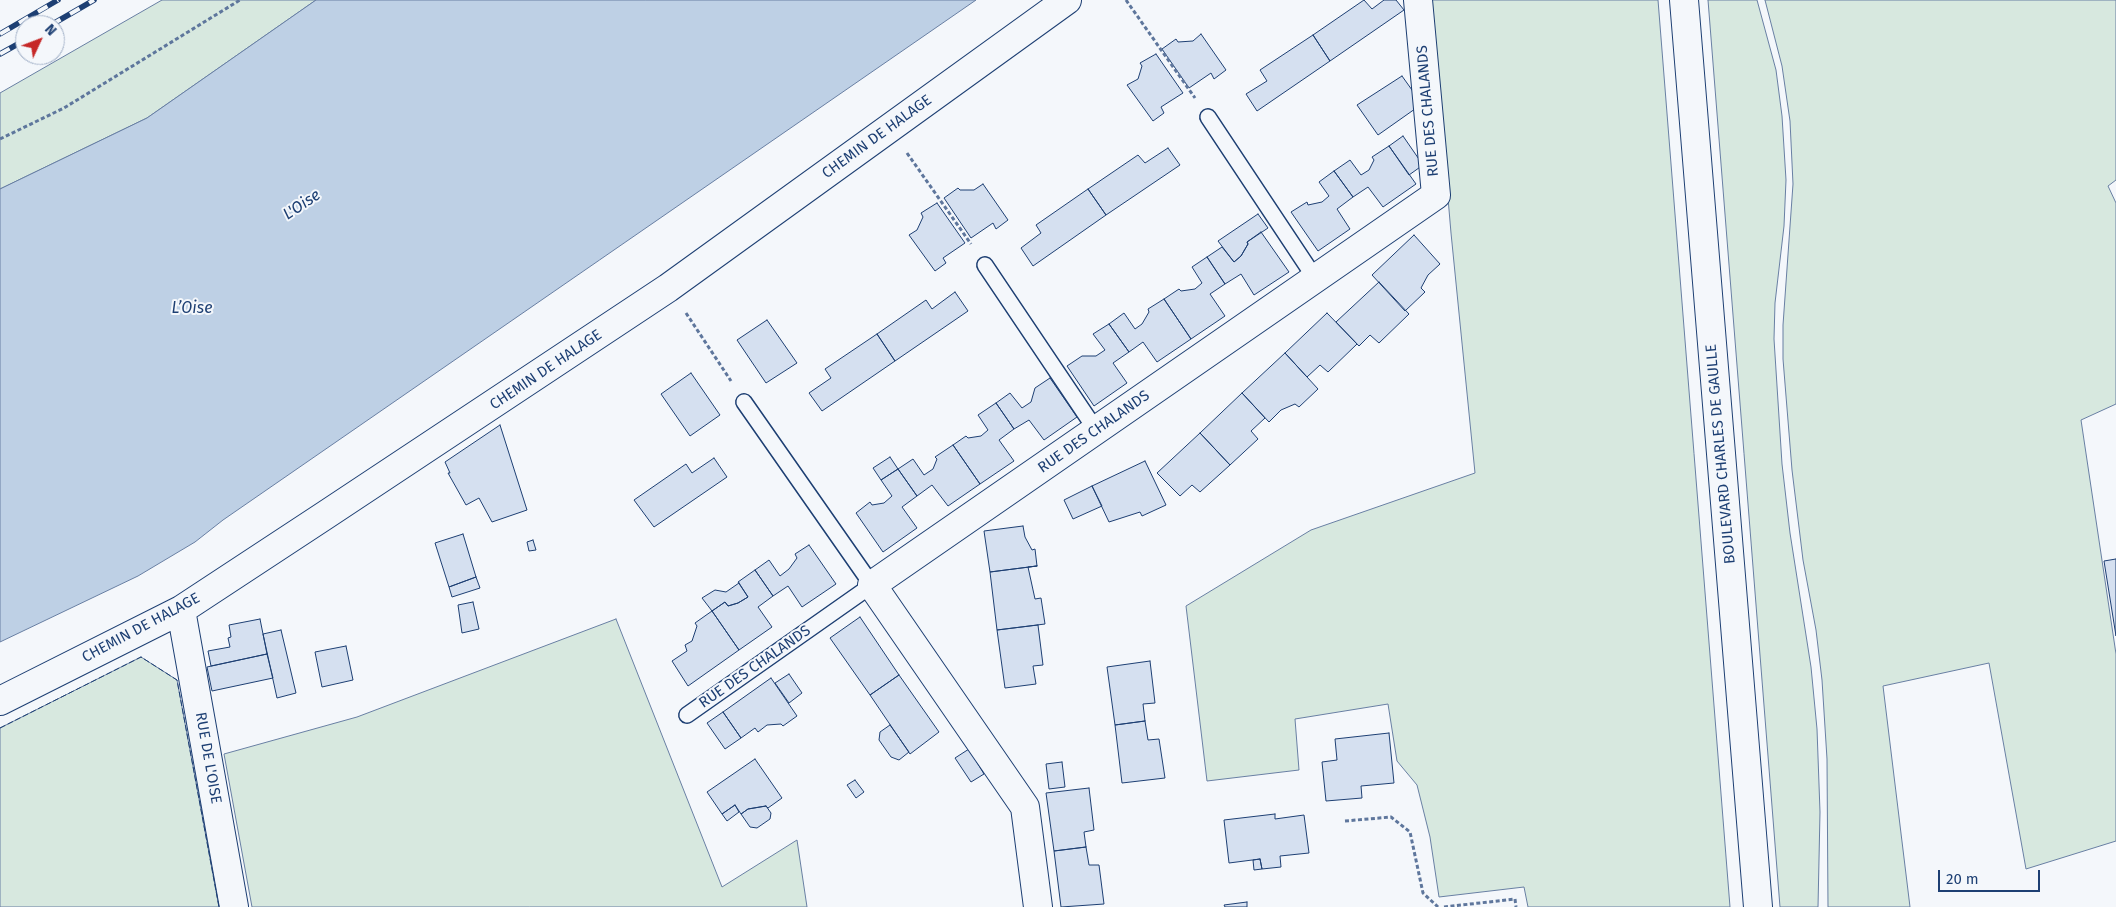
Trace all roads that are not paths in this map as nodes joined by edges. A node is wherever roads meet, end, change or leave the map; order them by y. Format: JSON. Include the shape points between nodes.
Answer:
{"nodes":[{"id":1,"x":1067,"y":0,"type":"edge"},
{"id":2,"x":1418,"y":0,"type":"edge"},
{"id":3,"x":1684,"y":0,"type":"edge"},
{"id":4,"x":1208,"y":117,"type":"road end"},
{"id":5,"x":986,"y":265,"type":"road end"},
{"id":6,"x":1315,"y":278,"type":"junction"},
{"id":7,"x":744,"y":402,"type":"road end"},
{"id":8,"x":1096,"y":430,"type":"junction"},
{"id":9,"x":872,"y":586,"type":"junction"},
{"id":10,"x":181,"y":610,"type":"junction"},
{"id":11,"x":0,"y":701,"type":"edge"},
{"id":12,"x":687,"y":715,"type":"dead end"},
{"id":13,"x":234,"y":907,"type":"edge"},
{"id":14,"x":1038,"y":907,"type":"edge"},
{"id":15,"x":1758,"y":907,"type":"edge"}],
"edges":[{"from":1,"to":10,"type":"street","name":"CHEMIN DE HALAGE","via":[[668,288]]},
{"from":2,"to":6,"type":"street","name":"RUE DES CHALANDS","via":[[1436,195]]},
{"from":3,"to":15,"type":"street","name":"BOULEVARD CHARLES DE GAULLE"},
{"from":4,"to":6,"type":"lane"},
{"from":5,"to":8,"type":"lane"},
{"from":6,"to":8,"type":"street","name":"RUE DES CHALANDS"},
{"from":7,"to":9,"type":"lane"},
{"from":8,"to":9,"type":"street","name":"RUE DES CHALANDS"},
{"from":9,"to":12,"type":"lane","name":"RUE DES CHALANDS"},
{"from":9,"to":14,"type":"street","via":[[1026,807]]},
{"from":10,"to":11,"type":"street","name":"CHEMIN DE HALAGE"},
{"from":10,"to":13,"type":"street","name":"RUE DE L'OISE"}]}
